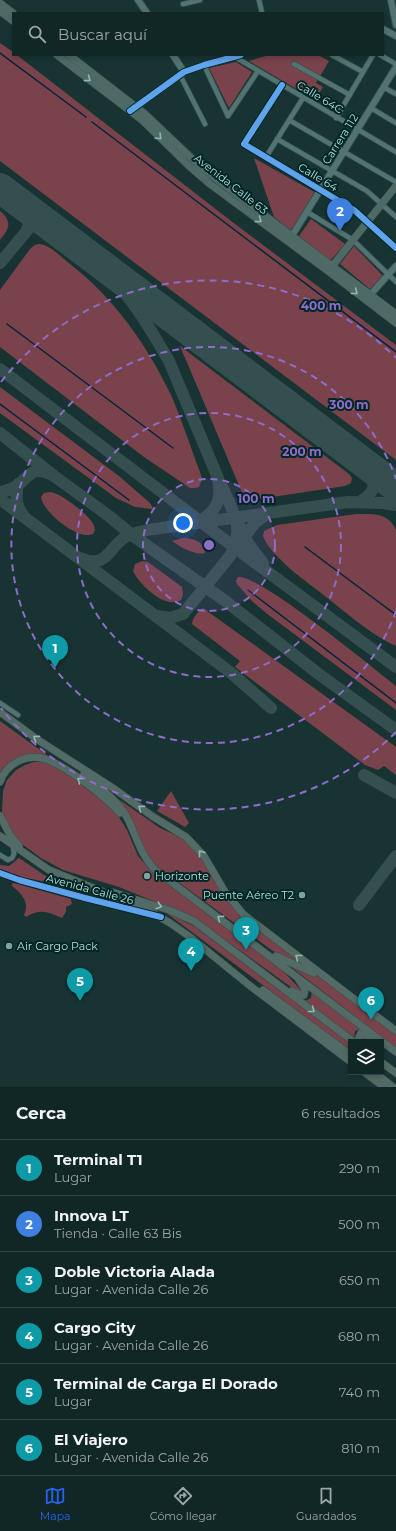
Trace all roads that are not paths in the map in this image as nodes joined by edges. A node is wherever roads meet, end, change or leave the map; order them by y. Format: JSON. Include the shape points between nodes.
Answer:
{"nodes":[{"id":1,"x":138,"y":0,"type":"edge"},
{"id":2,"x":200,"y":0,"type":"edge"},
{"id":3,"x":259,"y":0,"type":"edge"},
{"id":4,"x":391,"y":0,"type":"edge"},
{"id":5,"x":0,"y":3,"type":"edge"},
{"id":6,"x":182,"y":4,"type":"dead end"},
{"id":7,"x":0,"y":11,"type":"edge"},
{"id":8,"x":12,"y":12,"type":"edge"},
{"id":9,"x":146,"y":12,"type":"edge"},
{"id":10,"x":262,"y":12,"type":"edge"},
{"id":11,"x":12,"y":20,"type":"edge"},
{"id":12,"x":396,"y":22,"type":"edge"},
{"id":13,"x":384,"y":30,"type":"edge"},
{"id":14,"x":396,"y":36,"type":"edge"},
{"id":15,"x":59,"y":56,"type":"edge"},
{"id":16,"x":70,"y":56,"type":"edge"},
{"id":17,"x":173,"y":56,"type":"edge"},
{"id":18,"x":238,"y":56,"type":"edge"},
{"id":19,"x":334,"y":56,"type":"edge"},
{"id":20,"x":373,"y":56,"type":"edge"},
{"id":21,"x":381,"y":56,"type":"edge"},
{"id":22,"x":204,"y":64,"type":"junction"},
{"id":23,"x":294,"y":64,"type":"dead end"},
{"id":24,"x":396,"y":66,"type":"edge"},
{"id":25,"x":258,"y":71,"type":"junction"},
{"id":26,"x":363,"y":72,"type":"junction"},
{"id":27,"x":182,"y":74,"type":"junction"},
{"id":28,"x":282,"y":85,"type":"junction"},
{"id":29,"x":383,"y":87,"type":"junction"},
{"id":30,"x":396,"y":94,"type":"edge"},
{"id":31,"x":350,"y":95,"type":"junction"},
{"id":32,"x":303,"y":98,"type":"junction"},
{"id":33,"x":371,"y":108,"type":"junction"},
{"id":34,"x":133,"y":109,"type":"junction"},
{"id":35,"x":336,"y":118,"type":"junction"},
{"id":36,"x":289,"y":120,"type":"junction"},
{"id":37,"x":396,"y":123,"type":"edge"},
{"id":38,"x":205,"y":124,"type":"dead end"},
{"id":39,"x":357,"y":130,"type":"junction"},
{"id":40,"x":277,"y":139,"type":"junction"},
{"id":41,"x":344,"y":152,"type":"junction"},
{"id":42,"x":396,"y":152,"type":"edge"},
{"id":43,"x":266,"y":157,"type":"junction"},
{"id":44,"x":332,"y":170,"type":"junction"},
{"id":45,"x":396,"y":182,"type":"edge"},
{"id":46,"x":396,"y":186,"type":"edge"},
{"id":47,"x":320,"y":190,"type":"junction"},
{"id":48,"x":382,"y":204,"type":"junction"},
{"id":49,"x":306,"y":212,"type":"junction"},
{"id":50,"x":396,"y":217,"type":"edge"},
{"id":51,"x":368,"y":221,"type":"junction"},
{"id":52,"x":290,"y":239,"type":"junction"},
{"id":53,"x":352,"y":240,"type":"junction"},
{"id":54,"x":396,"y":248,"type":"edge"},
{"id":55,"x":396,"y":266,"type":"edge"},
{"id":56,"x":330,"y":268,"type":"junction"},
{"id":57,"x":388,"y":276,"type":"junction"},
{"id":58,"x":396,"y":282,"type":"edge"},
{"id":59,"x":370,"y":295,"type":"junction"},
{"id":60,"x":396,"y":314,"type":"edge"},
{"id":61,"x":396,"y":323,"type":"edge"},
{"id":62,"x":0,"y":703,"type":"edge"},
{"id":63,"x":0,"y":712,"type":"edge"},
{"id":64,"x":18,"y":715,"type":"dead end"},
{"id":65,"x":68,"y":760,"type":"junction"},
{"id":66,"x":0,"y":782,"type":"edge"},
{"id":67,"x":0,"y":816,"type":"edge"},
{"id":68,"x":130,"y":824,"type":"junction"},
{"id":69,"x":0,"y":836,"type":"edge"},
{"id":70,"x":13,"y":846,"type":"junction"},
{"id":71,"x":0,"y":855,"type":"edge"},
{"id":72,"x":33,"y":860,"type":"junction"},
{"id":73,"x":0,"y":873,"type":"edge"},
{"id":74,"x":68,"y":878,"type":"junction"},
{"id":75,"x":161,"y":917,"type":"junction"},
{"id":76,"x":255,"y":944,"type":"junction"},
{"id":77,"x":219,"y":959,"type":"junction"},
{"id":78,"x":294,"y":974,"type":"junction"},
{"id":79,"x":324,"y":976,"type":"junction"},
{"id":80,"x":273,"y":980,"type":"junction"},
{"id":81,"x":396,"y":1031,"type":"edge"},
{"id":82,"x":350,"y":1039,"type":"edge"},
{"id":83,"x":360,"y":1039,"type":"edge"},
{"id":84,"x":373,"y":1039,"type":"edge"},
{"id":85,"x":384,"y":1046,"type":"edge"},
{"id":86,"x":348,"y":1053,"type":"edge"},
{"id":87,"x":396,"y":1053,"type":"edge"},
{"id":88,"x":348,"y":1060,"type":"edge"},
{"id":89,"x":384,"y":1064,"type":"edge"},
{"id":90,"x":396,"y":1074,"type":"edge"},
{"id":91,"x":368,"y":1075,"type":"edge"},
{"id":92,"x":378,"y":1075,"type":"edge"},
{"id":93,"x":384,"y":1087,"type":"edge"},
{"id":94,"x":393,"y":1087,"type":"edge"}],
"edges":[{"from":1,"to":9,"type":"street"},
{"from":2,"to":6,"type":"street"},
{"from":3,"to":10,"type":"street"},
{"from":4,"to":12,"type":"street"},
{"from":5,"to":8,"type":"main road"},
{"from":7,"to":11,"type":"main road"},
{"from":13,"to":14,"type":"street"},
{"from":15,"to":34,"type":"main road","name":"Avenida Calle 63","one_way":true},
{"from":16,"to":34,"type":"main road","name":"Avenida Calle 63"},
{"from":17,"to":27,"type":"street"},
{"from":18,"to":22,"type":"street"},
{"from":18,"to":25,"type":"street","name":"Calle 64C"},
{"from":19,"to":26,"type":"street"},
{"from":20,"to":26,"type":"street"},
{"from":21,"to":24,"type":"street"},
{"from":22,"to":25,"type":"street","via":[[228,116]]},
{"from":22,"to":27,"type":"street"},
{"from":23,"to":31,"type":"street"},
{"from":24,"to":29,"type":"street","name":"Carrera 112"},
{"from":25,"to":28,"type":"street","name":"Calle 64C"},
{"from":26,"to":31,"type":"street"},
{"from":27,"to":34,"type":"street"},
{"from":27,"to":38,"type":"street"},
{"from":28,"to":32,"type":"street","name":"Calle 64C"},
{"from":28,"to":43,"type":"street","name":"Calle 64","via":[[244,144]]},
{"from":29,"to":30,"type":"street"},
{"from":29,"to":33,"type":"street","name":"Carrera 112"},
{"from":31,"to":35,"type":"street"},
{"from":32,"to":35,"type":"street","name":"Calle 64C"},
{"from":32,"to":36,"type":"street"},
{"from":33,"to":37,"type":"street"},
{"from":33,"to":39,"type":"street","name":"Carrera 112"},
{"from":34,"to":52,"type":"main road","name":"Avenida Calle 63","via":[[202,177]]},
{"from":35,"to":39,"type":"street","name":"Calle 64C"},
{"from":36,"to":40,"type":"street"},
{"from":36,"to":41,"type":"street"},
{"from":39,"to":41,"type":"street","name":"Carrera 112"},
{"from":39,"to":42,"type":"street","name":"Calle 64C"},
{"from":40,"to":43,"type":"street"},
{"from":40,"to":44,"type":"street"},
{"from":41,"to":44,"type":"street","name":"Carrera 112"},
{"from":41,"to":45,"type":"street"},
{"from":43,"to":47,"type":"street","name":"Calle 64"},
{"from":44,"to":47,"type":"street","name":"Carrera 112"},
{"from":44,"to":48,"type":"street"},
{"from":46,"to":48,"type":"main road"},
{"from":47,"to":49,"type":"street","name":"Carrera 112"},
{"from":47,"to":51,"type":"street","name":"Calle 64"},
{"from":48,"to":50,"type":"street"},
{"from":48,"to":51,"type":"main road"},
{"from":49,"to":52,"type":"street","name":"Carrera 112"},
{"from":49,"to":53,"type":"street"},
{"from":51,"to":53,"type":"main road"},
{"from":51,"to":54,"type":"street","name":"Calle 64"},
{"from":52,"to":56,"type":"main road","name":"Avenida Calle 63"},
{"from":53,"to":56,"type":"main road"},
{"from":53,"to":57,"type":"street"},
{"from":55,"to":57,"type":"street"},
{"from":56,"to":59,"type":"main road","name":"Avenida Calle 63"},
{"from":56,"to":61,"type":"main road","name":"Avenida Calle 63","one_way":true},
{"from":57,"to":58,"type":"street"},
{"from":57,"to":59,"type":"street"},
{"from":59,"to":60,"type":"main road","name":"Avenida Calle 63"},
{"from":62,"to":64,"type":"street"},
{"from":65,"to":63,"type":"main road","one_way":true},
{"from":65,"to":68,"type":"main road","via":[[118,804]]},
{"from":79,"to":65,"type":"main road","one_way":true,"via":[[243,914],[225,892],[204,856],[191,842]]},
{"from":68,"to":66,"type":"main road","one_way":true,"via":[[112,805],[81,780],[60,765],[44,758],[21,760],[8,768]]},
{"from":67,"to":72,"type":"main road","via":[[13,840]]},
{"from":76,"to":68,"type":"main road","one_way":true,"via":[[154,869],[142,853]]},
{"from":69,"to":70,"type":"main road","name":"Avenida Calle 26"},
{"from":70,"to":71,"type":"street","via":[[12,858],[8,860]]},
{"from":70,"to":72,"type":"main road","name":"Avenida Calle 26"},
{"from":72,"to":74,"type":"main road","name":"Avenida Calle 26"},
{"from":73,"to":75,"type":"street","name":"Avenida Calle 26"},
{"from":74,"to":75,"type":"main road","name":"Avenida Calle 26"},
{"from":74,"to":80,"type":"main road","name":"Avenida Calle 26","one_way":true,"via":[[189,918]]},
{"from":75,"to":77,"type":"main road","name":"Avenida Calle 26"},
{"from":76,"to":78,"type":"main road"},
{"from":76,"to":79,"type":"main road","via":[[280,958]]},
{"from":77,"to":86,"type":"main road","name":"Avenida Calle 26"},
{"from":77,"to":88,"type":"main road","name":"Avenida Calle 26","via":[[249,985]]},
{"from":78,"to":80,"type":"main road","via":[[305,989],[302,995]]},
{"from":78,"to":87,"type":"main road"},
{"from":79,"to":81,"type":"main road"},
{"from":80,"to":82,"type":"main road","name":"Avenida Calle 26","one_way":true},
{"from":83,"to":84,"type":"main road","via":[[363,1033]]},
{"from":85,"to":87,"type":"main road"},
{"from":89,"to":90,"type":"main road"},
{"from":91,"to":93,"type":"main road"},
{"from":92,"to":94,"type":"main road"}]}
